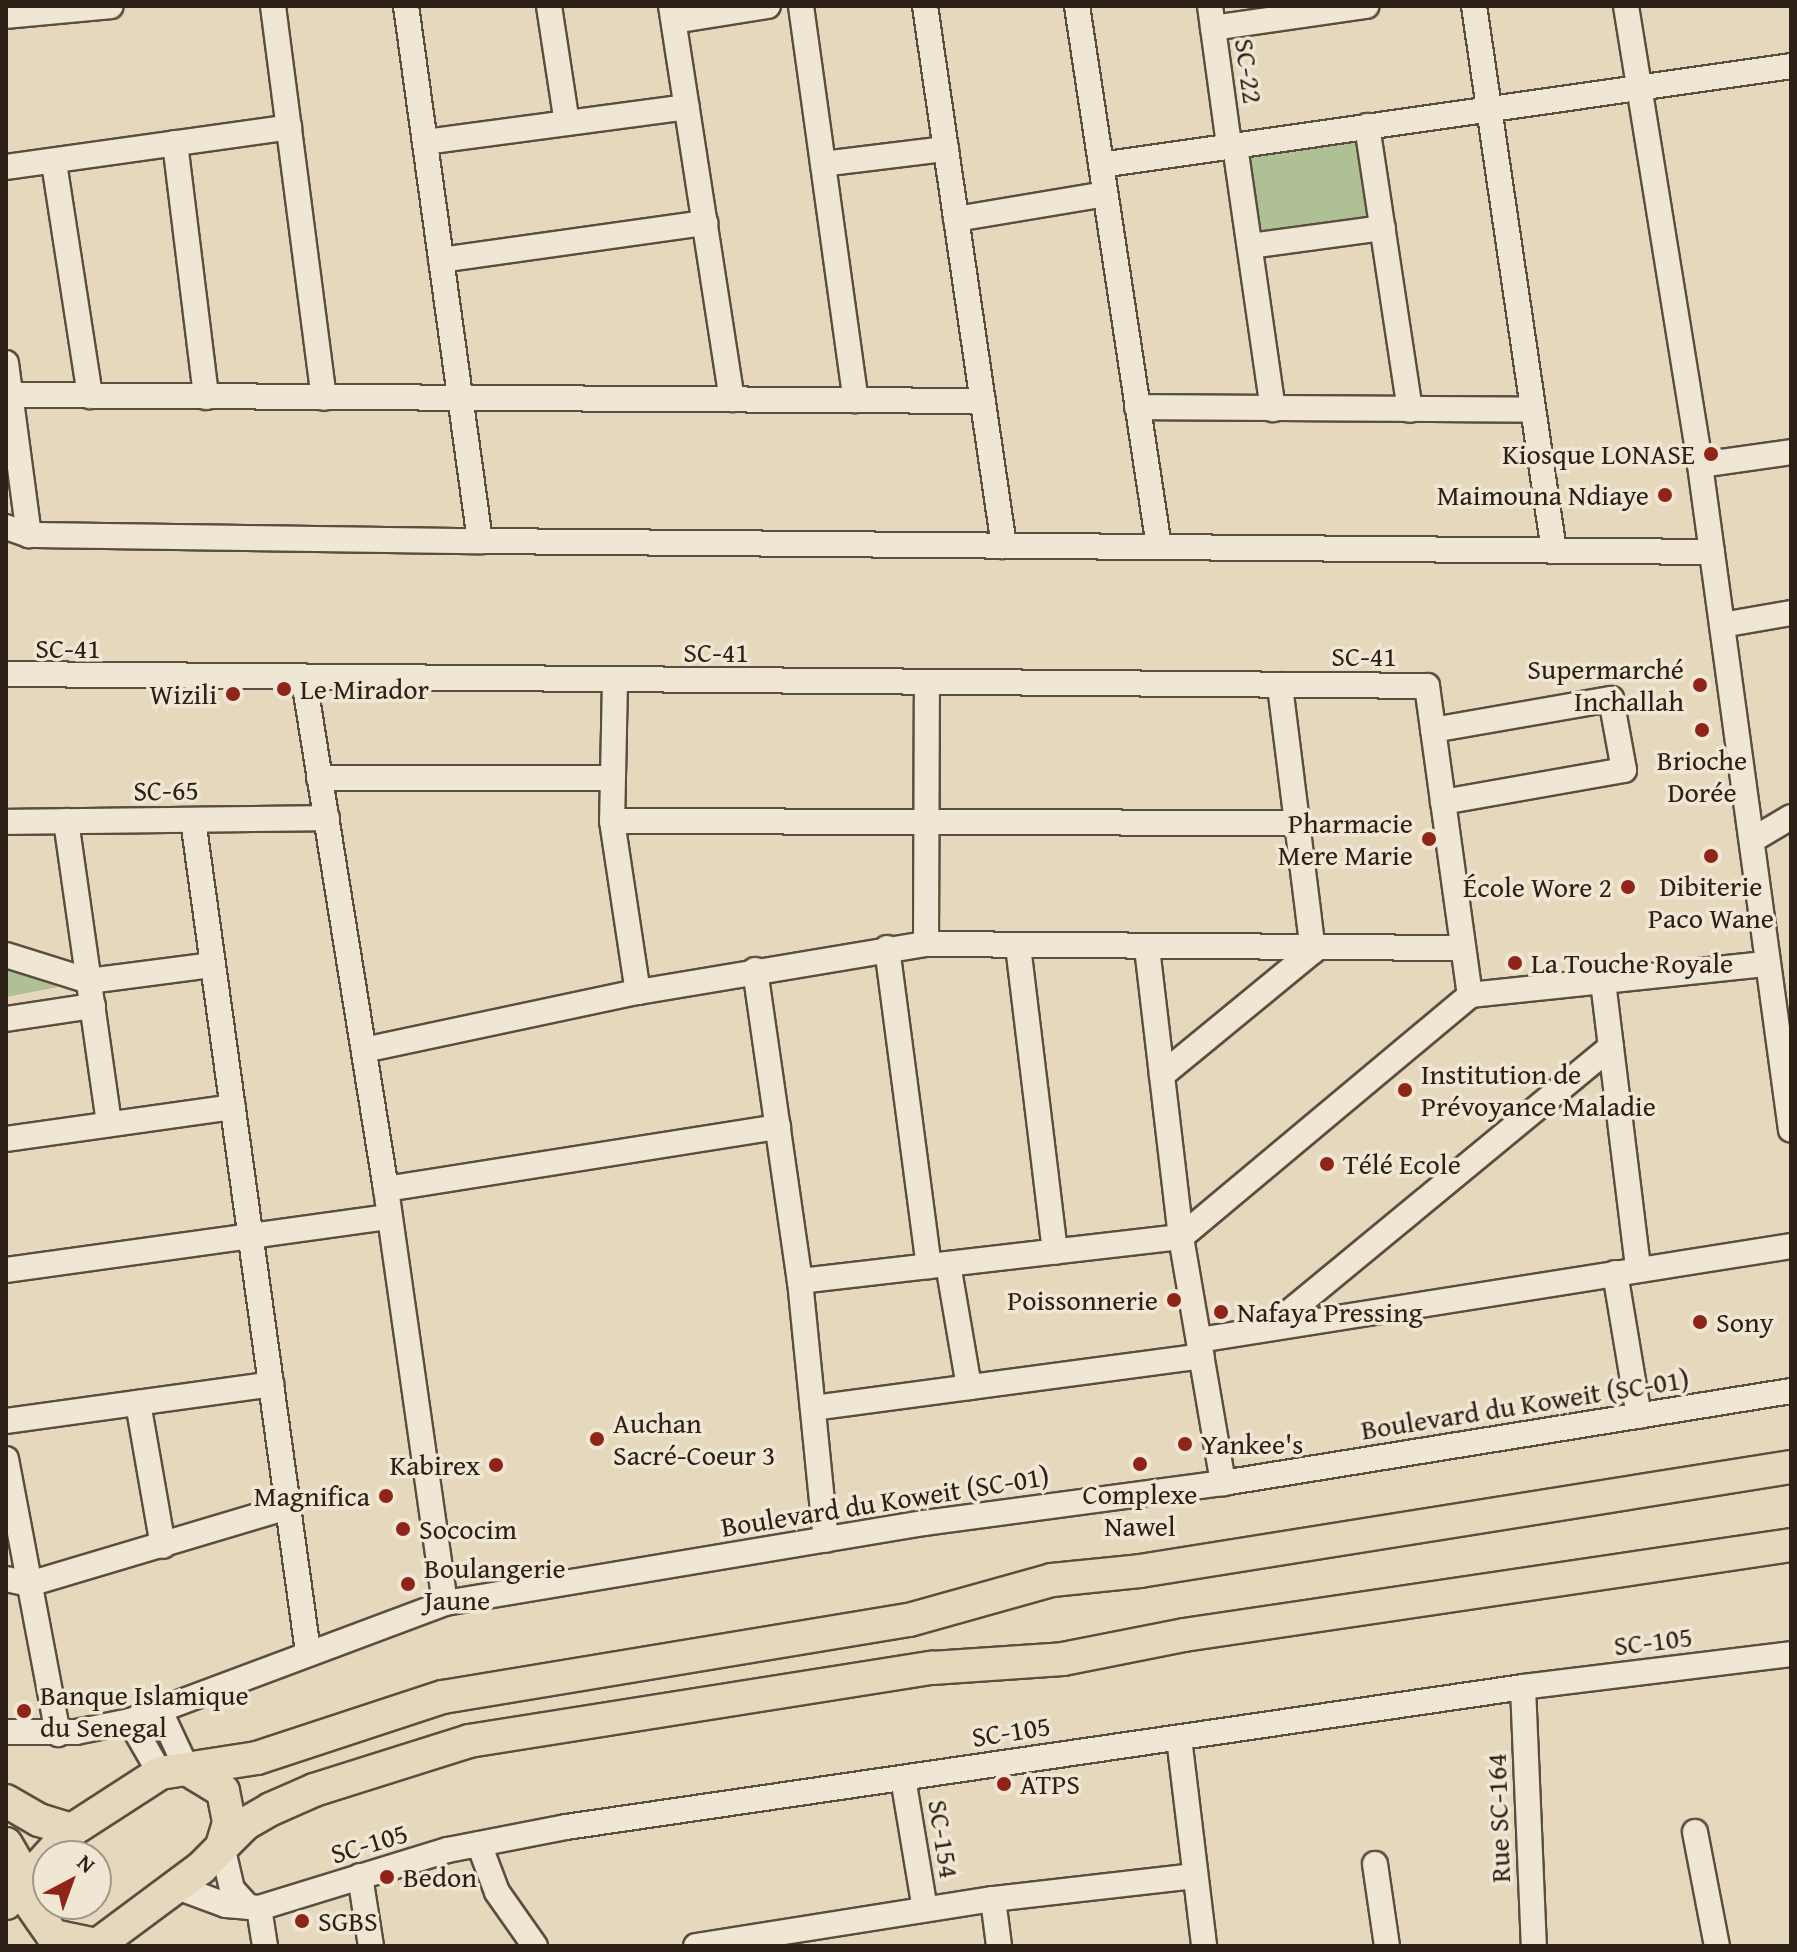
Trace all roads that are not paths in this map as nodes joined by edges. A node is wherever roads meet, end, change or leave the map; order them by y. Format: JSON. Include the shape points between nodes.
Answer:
{"nodes":[{"id":1,"x":111,"y":6,"type":"edge"},
{"id":2,"x":273,"y":6,"type":"edge"},
{"id":3,"x":406,"y":6,"type":"edge"},
{"id":4,"x":549,"y":6,"type":"edge"},
{"id":5,"x":768,"y":6,"type":"edge"},
{"id":6,"x":801,"y":6,"type":"edge"},
{"id":7,"x":925,"y":6,"type":"edge"},
{"id":8,"x":1077,"y":6,"type":"edge"},
{"id":9,"x":1366,"y":6,"type":"edge"},
{"id":10,"x":1474,"y":6,"type":"edge"},
{"id":11,"x":1626,"y":6,"type":"edge"},
{"id":12,"x":672,"y":14,"type":"edge"},
{"id":13,"x":6,"y":16,"type":"edge"},
{"id":14,"x":1212,"y":17,"type":"edge"},
{"id":15,"x":1791,"y":66,"type":"edge"},
{"id":16,"x":1641,"y":85,"type":"junction"},
{"id":17,"x":687,"y":107,"type":"junction"},
{"id":18,"x":1489,"y":108,"type":"junction"},
{"id":19,"x":567,"y":123,"type":"junction"},
{"id":20,"x":1367,"y":126,"type":"junction"},
{"id":21,"x":289,"y":127,"type":"junction"},
{"id":22,"x":425,"y":142,"type":"junction"},
{"id":23,"x":175,"y":143,"type":"junction"},
{"id":24,"x":1232,"y":145,"type":"junction"},
{"id":25,"x":946,"y":149,"type":"junction"},
{"id":26,"x":54,"y":163,"type":"junction"},
{"id":27,"x":823,"y":164,"type":"junction"},
{"id":28,"x":1101,"y":165,"type":"junction"},
{"id":29,"x":6,"y":167,"type":"edge"},
{"id":30,"x":1105,"y":194,"type":"junction"},
{"id":31,"x":956,"y":219,"type":"junction"},
{"id":32,"x":705,"y":223,"type":"junction"},
{"id":33,"x":1383,"y":228,"type":"junction"},
{"id":34,"x":1250,"y":246,"type":"junction"},
{"id":35,"x":441,"y":260,"type":"junction"},
{"id":36,"x":6,"y":363,"type":"edge"},
{"id":37,"x":10,"y":395,"type":"junction"},
{"id":38,"x":90,"y":396,"type":"junction"},
{"id":39,"x":206,"y":397,"type":"junction"},
{"id":40,"x":324,"y":398,"type":"junction"},
{"id":41,"x":460,"y":398,"type":"junction"},
{"id":42,"x":732,"y":399,"type":"junction"},
{"id":43,"x":856,"y":400,"type":"junction"},
{"id":44,"x":983,"y":401,"type":"junction"},
{"id":45,"x":1137,"y":407,"type":"junction"},
{"id":46,"x":1273,"y":409,"type":"junction"},
{"id":47,"x":1410,"y":410,"type":"junction"},
{"id":48,"x":1533,"y":410,"type":"junction"},
{"id":49,"x":1791,"y":452,"type":"edge"},
{"id":50,"x":1700,"y":465,"type":"junction"},
{"id":51,"x":17,"y":531,"type":"edge"},
{"id":52,"x":480,"y":541,"type":"junction"},
{"id":53,"x":1004,"y":546,"type":"junction"},
{"id":54,"x":1159,"y":547,"type":"junction"},
{"id":55,"x":1554,"y":551,"type":"junction"},
{"id":56,"x":1712,"y":552,"type":"junction"},
{"id":57,"x":1791,"y":613,"type":"edge"},
{"id":58,"x":1722,"y":625,"type":"junction"},
{"id":59,"x":6,"y":674,"type":"edge"},
{"id":60,"x":304,"y":680,"type":"junction"},
{"id":61,"x":615,"y":681,"type":"junction"},
{"id":62,"x":927,"y":683,"type":"junction"},
{"id":63,"x":1280,"y":685,"type":"junction"},
{"id":64,"x":1433,"y":730,"type":"junction"},
{"id":65,"x":319,"y":778,"type":"junction"},
{"id":66,"x":611,"y":778,"type":"junction"},
{"id":67,"x":1443,"y":802,"type":"junction"},
{"id":68,"x":1791,"y":817,"type":"edge"},
{"id":69,"x":327,"y":818,"type":"junction"},
{"id":70,"x":193,"y":820,"type":"junction"},
{"id":71,"x":926,"y":820,"type":"junction"},
{"id":72,"x":66,"y":821,"type":"junction"},
{"id":73,"x":612,"y":821,"type":"junction"},
{"id":74,"x":6,"y":822,"type":"edge"},
{"id":75,"x":1297,"y":823,"type":"junction"},
{"id":76,"x":1754,"y":839,"type":"junction"},
{"id":77,"x":926,"y":944,"type":"junction"},
{"id":78,"x":1018,"y":946,"type":"junction"},
{"id":79,"x":887,"y":948,"type":"junction"},
{"id":80,"x":1147,"y":948,"type":"junction"},
{"id":81,"x":1463,"y":948,"type":"junction"},
{"id":82,"x":1313,"y":951,"type":"junction"},
{"id":83,"x":6,"y":955,"type":"edge"},
{"id":84,"x":1767,"y":964,"type":"junction"},
{"id":85,"x":213,"y":965,"type":"junction"},
{"id":86,"x":755,"y":970,"type":"junction"},
{"id":87,"x":1603,"y":982,"type":"junction"},
{"id":88,"x":638,"y":992,"type":"junction"},
{"id":89,"x":91,"y":994,"type":"junction"},
{"id":90,"x":1470,"y":995,"type":"junction"},
{"id":91,"x":6,"y":1019,"type":"edge"},
{"id":92,"x":1611,"y":1047,"type":"junction"},
{"id":93,"x":364,"y":1050,"type":"junction"},
{"id":94,"x":1162,"y":1075,"type":"junction"},
{"id":95,"x":233,"y":1107,"type":"junction"},
{"id":96,"x":109,"y":1124,"type":"junction"},
{"id":97,"x":778,"y":1127,"type":"junction"},
{"id":98,"x":1791,"y":1130,"type":"edge"},
{"id":99,"x":6,"y":1139,"type":"edge"},
{"id":100,"x":386,"y":1189,"type":"junction"},
{"id":101,"x":389,"y":1217,"type":"junction"},
{"id":102,"x":251,"y":1233,"type":"junction"},
{"id":103,"x":1181,"y":1237,"type":"junction"},
{"id":104,"x":1791,"y":1246,"type":"edge"},
{"id":105,"x":1055,"y":1252,"type":"junction"},
{"id":106,"x":939,"y":1265,"type":"junction"},
{"id":107,"x":6,"y":1270,"type":"edge"},
{"id":108,"x":1627,"y":1271,"type":"junction"},
{"id":109,"x":800,"y":1281,"type":"junction"},
{"id":110,"x":1269,"y":1329,"type":"junction"},
{"id":111,"x":1200,"y":1348,"type":"junction"},
{"id":112,"x":271,"y":1384,"type":"junction"},
{"id":113,"x":969,"y":1387,"type":"junction"},
{"id":114,"x":1791,"y":1391,"type":"edge"},
{"id":115,"x":138,"y":1403,"type":"junction"},
{"id":116,"x":813,"y":1408,"type":"junction"},
{"id":117,"x":1639,"y":1416,"type":"junction"},
{"id":118,"x":6,"y":1421,"type":"edge"},
{"id":119,"x":6,"y":1459,"type":"edge"},
{"id":120,"x":1791,"y":1467,"type":"edge"},
{"id":121,"x":1223,"y":1483,"type":"junction"},
{"id":122,"x":288,"y":1507,"type":"junction"},
{"id":123,"x":826,"y":1540,"type":"junction"},
{"id":124,"x":1791,"y":1545,"type":"edge"},
{"id":125,"x":163,"y":1546,"type":"junction"},
{"id":126,"x":18,"y":1582,"type":"edge"},
{"id":127,"x":445,"y":1603,"type":"junction"},
{"id":128,"x":308,"y":1652,"type":"junction"},
{"id":129,"x":1791,"y":1654,"type":"edge"},
{"id":130,"x":1523,"y":1687,"type":"junction"},
{"id":131,"x":159,"y":1709,"type":"junction"},
{"id":132,"x":130,"y":1721,"type":"junction"},
{"id":133,"x":6,"y":1732,"type":"edge"},
{"id":134,"x":58,"y":1734,"type":"junction"},
{"id":135,"x":1179,"y":1738,"type":"junction"},
{"id":136,"x":173,"y":1771,"type":"junction"},
{"id":137,"x":903,"y":1778,"type":"junction"},
{"id":138,"x":6,"y":1801,"type":"edge"},
{"id":139,"x":72,"y":1830,"type":"junction"},
{"id":140,"x":1695,"y":1832,"type":"dead end"},
{"id":141,"x":6,"y":1844,"type":"edge"},
{"id":142,"x":479,"y":1844,"type":"junction"},
{"id":143,"x":222,"y":1846,"type":"junction"},
{"id":144,"x":1375,"y":1864,"type":"dead end"},
{"id":145,"x":360,"y":1876,"type":"junction"},
{"id":146,"x":1194,"y":1876,"type":"junction"},
{"id":147,"x":26,"y":1878,"type":"junction"},
{"id":148,"x":177,"y":1887,"type":"junction"},
{"id":149,"x":993,"y":1899,"type":"junction"},
{"id":150,"x":6,"y":1903,"type":"edge"},
{"id":151,"x":254,"y":1908,"type":"junction"},
{"id":152,"x":925,"y":1909,"type":"junction"},
{"id":153,"x":763,"y":1941,"type":"edge"},
{"id":154,"x":97,"y":1946,"type":"edge"},
{"id":155,"x":265,"y":1946,"type":"edge"},
{"id":156,"x":371,"y":1946,"type":"edge"},
{"id":157,"x":535,"y":1946,"type":"edge"},
{"id":158,"x":696,"y":1946,"type":"edge"},
{"id":159,"x":999,"y":1946,"type":"edge"},
{"id":160,"x":1204,"y":1946,"type":"edge"},
{"id":161,"x":1387,"y":1946,"type":"edge"},
{"id":162,"x":1534,"y":1946,"type":"edge"},
{"id":163,"x":1717,"y":1946,"type":"edge"}],
"edges":[{"from":1,"to":13,"type":"street"},
{"from":2,"to":21,"type":"street"},
{"from":3,"to":22,"type":"street"},
{"from":4,"to":19,"type":"street"},
{"from":5,"to":12,"type":"street"},
{"from":6,"to":27,"type":"street"},
{"from":7,"to":25,"type":"street"},
{"from":8,"to":28,"type":"street"},
{"from":9,"to":14,"type":"street"},
{"from":10,"to":18,"type":"street"},
{"from":11,"to":16,"type":"street"},
{"from":12,"to":17,"type":"street"},
{"from":14,"to":24,"type":"street","name":"SC-22"},
{"from":15,"to":16,"type":"street"},
{"from":16,"to":18,"type":"street"},
{"from":16,"to":50,"type":"street"},
{"from":17,"to":19,"type":"street"},
{"from":17,"to":32,"type":"street"},
{"from":18,"to":20,"type":"street"},
{"from":18,"to":48,"type":"street"},
{"from":19,"to":22,"type":"street"},
{"from":20,"to":24,"type":"street"},
{"from":20,"to":33,"type":"street"},
{"from":21,"to":23,"type":"street"},
{"from":21,"to":40,"type":"street"},
{"from":22,"to":35,"type":"street"},
{"from":23,"to":26,"type":"street"},
{"from":23,"to":39,"type":"street"},
{"from":24,"to":28,"type":"street"},
{"from":24,"to":34,"type":"street","name":"SC-22"},
{"from":25,"to":27,"type":"street"},
{"from":25,"to":31,"type":"street"},
{"from":26,"to":29,"type":"street"},
{"from":26,"to":38,"type":"street"},
{"from":27,"to":43,"type":"street"},
{"from":28,"to":30,"type":"street"},
{"from":30,"to":31,"type":"street"},
{"from":30,"to":45,"type":"street"},
{"from":31,"to":44,"type":"street"},
{"from":32,"to":35,"type":"street"},
{"from":32,"to":42,"type":"street"},
{"from":33,"to":34,"type":"street"},
{"from":33,"to":47,"type":"street"},
{"from":34,"to":46,"type":"street","name":"SC-22"},
{"from":35,"to":41,"type":"street"},
{"from":36,"to":37,"type":"street"},
{"from":37,"to":38,"type":"street"},
{"from":37,"to":51,"type":"street"},
{"from":38,"to":39,"type":"street"},
{"from":39,"to":40,"type":"street"},
{"from":40,"to":41,"type":"street"},
{"from":41,"to":42,"type":"street"},
{"from":41,"to":52,"type":"street"},
{"from":42,"to":43,"type":"street"},
{"from":43,"to":44,"type":"street"},
{"from":44,"to":53,"type":"street"},
{"from":45,"to":46,"type":"street"},
{"from":45,"to":54,"type":"street"},
{"from":46,"to":47,"type":"street"},
{"from":47,"to":48,"type":"street"},
{"from":48,"to":55,"type":"street"},
{"from":49,"to":50,"type":"street"},
{"from":50,"to":56,"type":"street"},
{"from":51,"to":52,"type":"street"},
{"from":52,"to":53,"type":"street"},
{"from":53,"to":54,"type":"street"},
{"from":54,"to":55,"type":"street"},
{"from":55,"to":56,"type":"street"},
{"from":56,"to":58,"type":"street"},
{"from":57,"to":58,"type":"street"},
{"from":58,"to":76,"type":"street"},
{"from":59,"to":60,"type":"street","name":"SC-41"},
{"from":60,"to":61,"type":"street","name":"SC-41"},
{"from":60,"to":65,"type":"street"},
{"from":61,"to":62,"type":"street","name":"SC-41"},
{"from":61,"to":66,"type":"street"},
{"from":62,"to":63,"type":"street","name":"SC-41"},
{"from":62,"to":71,"type":"street"},
{"from":63,"to":64,"type":"street","name":"SC-41","via":[[1427,686]]},
{"from":63,"to":75,"type":"street"},
{"from":64,"to":67,"type":"street"},
{"from":64,"to":67,"type":"street","via":[[1611,699],[1624,770]]},
{"from":65,"to":66,"type":"street"},
{"from":65,"to":69,"type":"street"},
{"from":66,"to":73,"type":"street"},
{"from":67,"to":81,"type":"street"},
{"from":68,"to":76,"type":"street"},
{"from":69,"to":70,"type":"street","name":"SC-65"},
{"from":69,"to":93,"type":"street"},
{"from":70,"to":72,"type":"street","name":"SC-65"},
{"from":70,"to":85,"type":"street"},
{"from":71,"to":73,"type":"street"},
{"from":71,"to":75,"type":"street"},
{"from":71,"to":77,"type":"street"},
{"from":72,"to":74,"type":"street","name":"SC-65"},
{"from":72,"to":89,"type":"street"},
{"from":73,"to":88,"type":"street"},
{"from":75,"to":82,"type":"street"},
{"from":76,"to":84,"type":"street"},
{"from":77,"to":78,"type":"street"},
{"from":77,"to":79,"type":"street"},
{"from":78,"to":80,"type":"street"},
{"from":78,"to":105,"type":"street"},
{"from":79,"to":86,"type":"street"},
{"from":79,"to":106,"type":"street"},
{"from":80,"to":82,"type":"street"},
{"from":80,"to":94,"type":"street"},
{"from":81,"to":82,"type":"street"},
{"from":81,"to":90,"type":"street"},
{"from":82,"to":94,"type":"street"},
{"from":83,"to":89,"type":"street"},
{"from":84,"to":87,"type":"street"},
{"from":84,"to":98,"type":"street"},
{"from":85,"to":89,"type":"street"},
{"from":85,"to":95,"type":"street"},
{"from":86,"to":88,"type":"street"},
{"from":86,"to":97,"type":"street"},
{"from":87,"to":90,"type":"street"},
{"from":87,"to":92,"type":"street"},
{"from":88,"to":93,"type":"street"},
{"from":89,"to":91,"type":"street"},
{"from":89,"to":96,"type":"street"},
{"from":90,"to":103,"type":"street"},
{"from":92,"to":108,"type":"street"},
{"from":92,"to":110,"type":"street"},
{"from":93,"to":100,"type":"street"},
{"from":94,"to":103,"type":"street"},
{"from":95,"to":96,"type":"street"},
{"from":95,"to":102,"type":"street"},
{"from":96,"to":99,"type":"street"},
{"from":97,"to":100,"type":"street"},
{"from":97,"to":109,"type":"street"},
{"from":100,"to":101,"type":"street"},
{"from":101,"to":102,"type":"street"},
{"from":101,"to":127,"type":"street"},
{"from":102,"to":107,"type":"street"},
{"from":102,"to":112,"type":"street"},
{"from":103,"to":105,"type":"street"},
{"from":103,"to":111,"type":"street"},
{"from":104,"to":108,"type":"street"},
{"from":105,"to":106,"type":"street"},
{"from":106,"to":109,"type":"street"},
{"from":106,"to":113,"type":"street"},
{"from":108,"to":110,"type":"street"},
{"from":108,"to":117,"type":"street"},
{"from":109,"to":116,"type":"street"},
{"from":110,"to":111,"type":"street"},
{"from":111,"to":113,"type":"street"},
{"from":111,"to":121,"type":"street"},
{"from":112,"to":115,"type":"street"},
{"from":112,"to":122,"type":"street"},
{"from":113,"to":116,"type":"street"},
{"from":114,"to":117,"type":"street","name":"Boulevard du Koweit (SC-01)"},
{"from":115,"to":118,"type":"street"},
{"from":115,"to":125,"type":"street"},
{"from":116,"to":123,"type":"street"},
{"from":117,"to":121,"type":"street","name":"Boulevard du Koweit (SC-01)"},
{"from":119,"to":126,"type":"street"},
{"from":120,"to":136,"type":"main road","via":[[1140,1571],[1052,1580],[909,1620],[496,1684],[257,1758]]},
{"from":121,"to":123,"type":"street","name":"Boulevard du Koweit (SC-01)"},
{"from":122,"to":125,"type":"street"},
{"from":122,"to":128,"type":"street"},
{"from":123,"to":127,"type":"street","name":"Boulevard du Koweit (SC-01)"},
{"from":124,"to":143,"type":"main road","via":[[1184,1635],[1063,1659],[932,1668],[469,1741],[314,1790],[245,1824]]},
{"from":125,"to":126,"type":"street"},
{"from":126,"to":134,"type":"street"},
{"from":127,"to":128,"type":"street","name":"Boulevard du Koweit (SC-01)"},
{"from":128,"to":131,"type":"street","name":"Boulevard du Koweit (SC-01)"},
{"from":129,"to":130,"type":"street","name":"SC-105"},
{"from":130,"to":135,"type":"street","name":"SC-105"},
{"from":130,"to":162,"type":"street","name":"Rue SC-164"},
{"from":131,"to":132,"type":"street","name":"Boulevard du Koweit (SC-01)"},
{"from":131,"to":136,"type":"street"},
{"from":132,"to":134,"type":"street","name":"Boulevard du Koweit (SC-01)"},
{"from":132,"to":136,"type":"street"},
{"from":133,"to":134,"type":"street","name":"Boulevard du Koweit (SC-01)"},
{"from":135,"to":137,"type":"street","name":"SC-105"},
{"from":135,"to":146,"type":"street"},
{"from":136,"to":139,"type":"main road"},
{"from":136,"to":143,"type":"main road","via":[[223,1791],[229,1823]]},
{"from":137,"to":142,"type":"street","name":"SC-105"},
{"from":137,"to":152,"type":"street","name":"SC-154"},
{"from":138,"to":139,"type":"main road","via":[[39,1820]]},
{"from":139,"to":147,"type":"main road"},
{"from":140,"to":163,"type":"street"},
{"from":141,"to":147,"type":"main road"},
{"from":142,"to":145,"type":"street","name":"SC-105"},
{"from":142,"to":157,"type":"street","via":[[497,1892]]},
{"from":143,"to":148,"type":"main road"},
{"from":143,"to":151,"type":"street","via":[[232,1889]]},
{"from":144,"to":161,"type":"street"},
{"from":145,"to":151,"type":"street","name":"SC-105"},
{"from":145,"to":156,"type":"street"},
{"from":146,"to":149,"type":"street"},
{"from":146,"to":160,"type":"street"},
{"from":147,"to":150,"type":"main road"},
{"from":147,"to":154,"type":"main road","via":[[28,1900],[53,1936]]},
{"from":148,"to":151,"type":"street","name":"SC-105","via":[[226,1905]]},
{"from":148,"to":154,"type":"main road"},
{"from":149,"to":152,"type":"street"},
{"from":149,"to":159,"type":"street"},
{"from":151,"to":155,"type":"street"},
{"from":152,"to":153,"type":"street"},
{"from":153,"to":158,"type":"street"}]}
